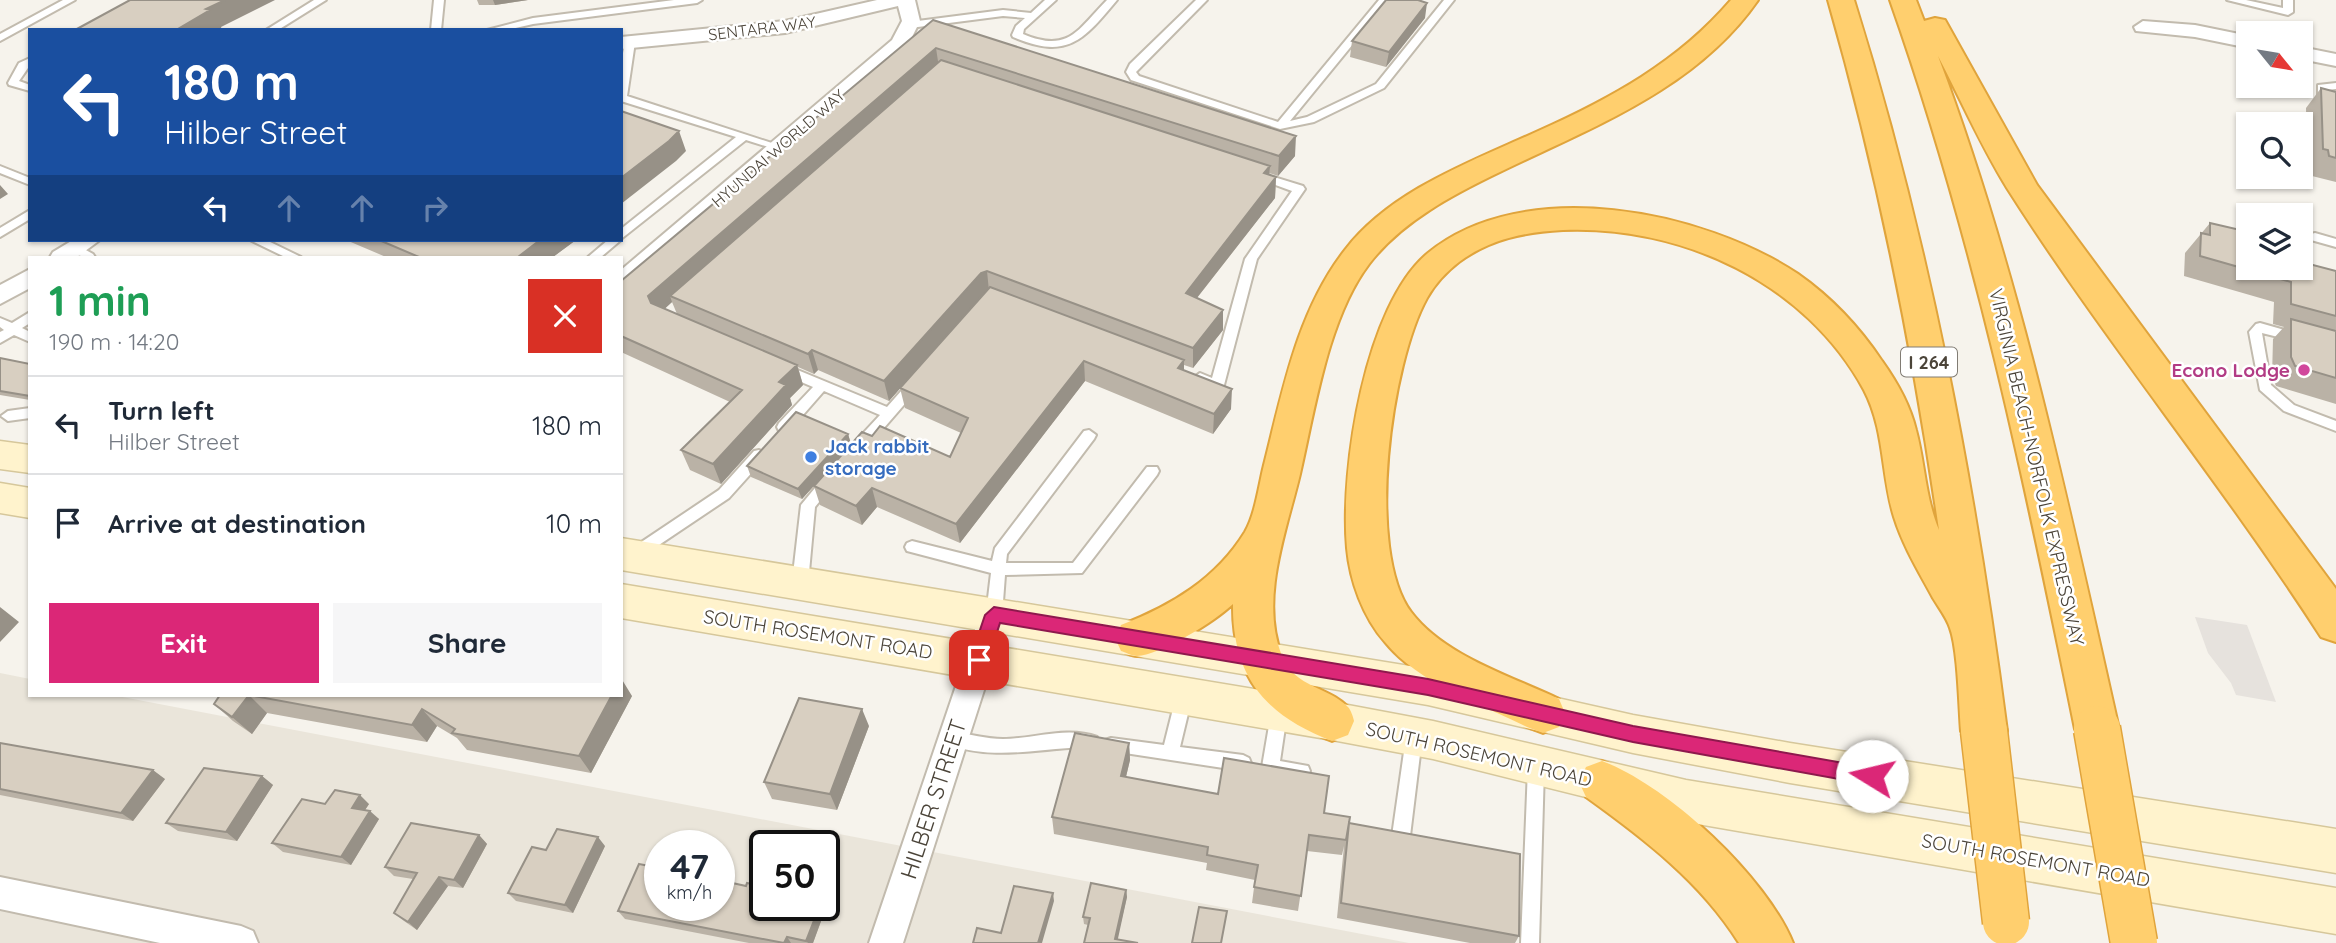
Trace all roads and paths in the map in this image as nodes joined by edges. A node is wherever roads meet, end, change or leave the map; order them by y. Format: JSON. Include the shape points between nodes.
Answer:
{"nodes":[{"id":1,"x":70,"y":0,"type":"edge"},
{"id":2,"x":321,"y":0,"type":"edge"},
{"id":3,"x":439,"y":0,"type":"edge"},
{"id":4,"x":698,"y":0,"type":"edge"},
{"id":5,"x":901,"y":0,"type":"edge"},
{"id":6,"x":906,"y":0,"type":"edge"},
{"id":7,"x":1051,"y":0,"type":"edge"},
{"id":8,"x":1112,"y":0,"type":"edge"},
{"id":9,"x":1202,"y":0,"type":"edge"},
{"id":10,"x":1384,"y":0,"type":"edge"},
{"id":11,"x":1449,"y":0,"type":"edge"},
{"id":12,"x":1745,"y":0,"type":"edge"},
{"id":13,"x":1841,"y":0,"type":"edge"},
{"id":14,"x":1903,"y":0,"type":"edge"},
{"id":15,"x":1920,"y":0,"type":"edge"},
{"id":16,"x":2232,"y":0,"type":"edge"},
{"id":17,"x":2288,"y":0,"type":"edge"},
{"id":18,"x":1033,"y":16,"type":"junction"},
{"id":19,"x":910,"y":26,"type":"junction"},
{"id":20,"x":2144,"y":27,"type":"dead end"},
{"id":21,"x":275,"y":28,"type":"edge"},
{"id":22,"x":436,"y":28,"type":"edge"},
{"id":23,"x":501,"y":28,"type":"edge"},
{"id":24,"x":0,"y":38,"type":"edge"},
{"id":25,"x":2236,"y":39,"type":"edge"},
{"id":26,"x":626,"y":43,"type":"edge"},
{"id":27,"x":2314,"y":56,"type":"edge"},
{"id":28,"x":2336,"y":60,"type":"edge"},
{"id":29,"x":28,"y":62,"type":"edge"},
{"id":30,"x":624,"y":74,"type":"edge"},
{"id":31,"x":2336,"y":86,"type":"edge"},
{"id":32,"x":28,"y":87,"type":"edge"},
{"id":33,"x":623,"y":99,"type":"edge"},
{"id":34,"x":2322,"y":107,"type":"edge"},
{"id":35,"x":1280,"y":126,"type":"junction"},
{"id":36,"x":744,"y":136,"type":"junction"},
{"id":37,"x":778,"y":147,"type":"junction"},
{"id":38,"x":0,"y":169,"type":"edge"},
{"id":39,"x":1239,"y":169,"type":"edge"},
{"id":40,"x":28,"y":181,"type":"edge"},
{"id":41,"x":28,"y":215,"type":"edge"},
{"id":42,"x":0,"y":233,"type":"edge"},
{"id":43,"x":623,"y":233,"type":"edge"},
{"id":44,"x":2315,"y":237,"type":"dead end"},
{"id":45,"x":261,"y":242,"type":"edge"},
{"id":46,"x":613,"y":242,"type":"edge"},
{"id":47,"x":2336,"y":243,"type":"edge"},
{"id":48,"x":293,"y":256,"type":"edge"},
{"id":49,"x":595,"y":256,"type":"edge"},
{"id":50,"x":28,"y":278,"type":"edge"},
{"id":51,"x":623,"y":281,"type":"edge"},
{"id":52,"x":0,"y":296,"type":"edge"},
{"id":53,"x":28,"y":318,"type":"edge"},
{"id":54,"x":0,"y":322,"type":"edge"},
{"id":55,"x":12,"y":330,"type":"junction"},
{"id":56,"x":28,"y":337,"type":"edge"},
{"id":57,"x":0,"y":339,"type":"edge"},
{"id":58,"x":2311,"y":342,"type":"edge"},
{"id":59,"x":774,"y":365,"type":"edge"},
{"id":60,"x":926,"y":371,"type":"edge"},
{"id":61,"x":1191,"y":375,"type":"edge"},
{"id":62,"x":822,"y":385,"type":"junction"},
{"id":63,"x":28,"y":413,"type":"edge"},
{"id":64,"x":889,"y":413,"type":"junction"},
{"id":65,"x":3,"y":418,"type":"edge"},
{"id":66,"x":2336,"y":426,"type":"edge"},
{"id":67,"x":1089,"y":435,"type":"dead end"},
{"id":68,"x":0,"y":454,"type":"edge"},
{"id":69,"x":853,"y":454,"type":"edge"},
{"id":70,"x":28,"y":459,"type":"edge"},
{"id":71,"x":1152,"y":471,"type":"dead end"},
{"id":72,"x":835,"y":475,"type":"edge"},
{"id":73,"x":0,"y":498,"type":"edge"},
{"id":74,"x":28,"y":503,"type":"edge"},
{"id":75,"x":1265,"y":537,"type":"junction"},
{"id":76,"x":912,"y":547,"type":"dead end"},
{"id":77,"x":627,"y":555,"type":"edge"},
{"id":78,"x":998,"y":569,"type":"junction"},
{"id":79,"x":800,"y":583,"type":"junction"},
{"id":80,"x":623,"y":601,"type":"edge"},
{"id":81,"x":994,"y":615,"type":"junction"},
{"id":82,"x":2336,"y":624,"type":"edge"},
{"id":83,"x":1973,"y":629,"type":"junction"},
{"id":84,"x":1136,"y":638,"type":"junction"},
{"id":85,"x":1260,"y":658,"type":"junction"},
{"id":86,"x":979,"y":660,"type":"junction"},
{"id":87,"x":1184,"y":696,"type":"junction"},
{"id":88,"x":1279,"y":712,"type":"junction"},
{"id":89,"x":1543,"y":713,"type":"junction"},
{"id":90,"x":1332,"y":722,"type":"junction"},
{"id":91,"x":1415,"y":736,"type":"junction"},
{"id":92,"x":953,"y":739,"type":"junction"},
{"id":93,"x":1170,"y":751,"type":"junction"},
{"id":94,"x":1271,"y":767,"type":"junction"},
{"id":95,"x":1536,"y":767,"type":"junction"},
{"id":96,"x":1302,"y":771,"type":"edge"},
{"id":97,"x":1602,"y":782,"type":"junction"},
{"id":98,"x":1401,"y":836,"type":"edge"},
{"id":99,"x":2336,"y":851,"type":"edge"},
{"id":100,"x":0,"y":893,"type":"edge"},
{"id":101,"x":2336,"y":911,"type":"edge"},
{"id":102,"x":2007,"y":933,"type":"edge"},
{"id":103,"x":241,"y":943,"type":"edge"},
{"id":104,"x":886,"y":943,"type":"edge"},
{"id":105,"x":1530,"y":943,"type":"edge"},
{"id":106,"x":1768,"y":943,"type":"edge"},
{"id":107,"x":2134,"y":943,"type":"edge"}],
"edges":[{"from":1,"to":24,"type":"lane"},
{"from":2,"to":21,"type":"lane"},
{"from":3,"to":22,"type":"lane"},
{"from":4,"to":23,"type":"lane"},
{"from":5,"to":26,"type":"street","name":"SENTARA WAY","via":[[785,27]]},
{"from":6,"to":19,"type":"street"},
{"from":7,"to":18,"type":"lane"},
{"from":8,"to":18,"type":"lane","via":[[1067,45],[1059,47],[1017,35]]},
{"from":9,"to":35,"type":"lane","via":[[1131,72],[1135,78]]},
{"from":10,"to":35,"type":"lane"},
{"from":11,"to":35,"type":"lane","via":[[1434,10],[1380,86],[1329,113]]},
{"from":12,"to":75,"type":"highway","via":[[1713,38],[1653,85],[1445,187],[1407,211],[1367,246],[1345,273],[1326,317]]},
{"from":13,"to":83,"type":"highway","number":"I 264","via":[[1900,220]]},
{"from":14,"to":107,"type":"highway","name":"VIRGINIA BEACH-NORFOLK EXPRESSWAY","bridge":true,"via":[[1948,122],[2035,446],[2097,729]]},
{"from":15,"to":82,"type":"highway","via":[[2030,198],[2291,553]]},
{"from":16,"to":17,"type":"lane","via":[[2288,12]]},
{"from":18,"to":19,"type":"lane","via":[[1003,13]]},
{"from":19,"to":37,"type":"street","name":"HYUNDAI WORLD WAY","via":[[900,43]]},
{"from":20,"to":25,"type":"street","via":[[2195,30]]},
{"from":26,"to":30,"type":"lane"},
{"from":27,"to":28,"type":"street"},
{"from":29,"to":32,"type":"lane","via":[[13,82]]},
{"from":31,"to":34,"type":"lane","via":[[2322,87]]},
{"from":33,"to":36,"type":"lane"},
{"from":36,"to":37,"type":"lane"},
{"from":36,"to":43,"type":"lane"},
{"from":37,"to":51,"type":"street","name":"HYUNDAI WORLD WAY"},
{"from":38,"to":40,"type":"lane"},
{"from":39,"to":61,"type":"lane","via":[[1299,189],[1251,259],[1217,385]]},
{"from":41,"to":42,"type":"lane"},
{"from":44,"to":47,"type":"lane"},
{"from":45,"to":48,"type":"lane"},
{"from":46,"to":49,"type":"lane"},
{"from":50,"to":52,"type":"street"},
{"from":53,"to":55,"type":"lane"},
{"from":54,"to":55,"type":"lane"},
{"from":55,"to":56,"type":"lane"},
{"from":55,"to":57,"type":"lane"},
{"from":58,"to":66,"type":"lane","via":[[2260,327],[2255,332],[2265,387],[2289,408]]},
{"from":59,"to":62,"type":"lane"},
{"from":60,"to":64,"type":"lane"},
{"from":62,"to":64,"type":"lane"},
{"from":62,"to":77,"type":"lane","via":[[724,494]]},
{"from":63,"to":65,"type":"lane"},
{"from":64,"to":69,"type":"lane"},
{"from":67,"to":78,"type":"lane","via":[[1000,552]]},
{"from":68,"to":70,"type":"main road"},
{"from":71,"to":78,"type":"lane","via":[[1077,569]]},
{"from":72,"to":79,"type":"lane","via":[[808,505]]},
{"from":73,"to":74,"type":"main road"},
{"from":75,"to":84,"type":"highway","via":[[1220,593],[1176,624]]},
{"from":75,"to":85,"type":"highway","via":[[1256,584],[1255,635]]},
{"from":76,"to":78,"type":"lane"},
{"from":77,"to":79,"type":"main road"},
{"from":78,"to":81,"type":"lane"},
{"from":79,"to":81,"type":"main road"},
{"from":80,"to":86,"type":"main road","name":"SOUTH ROSEMONT ROAD"},
{"from":81,"to":84,"type":"main road"},
{"from":81,"to":86,"type":"street","name":"HILBER STREET"},
{"from":83,"to":89,"type":"highway","via":[[1915,522],[1897,427],[1888,405],[1850,342],[1825,315],[1771,273],[1674,230],[1614,220],[1568,218],[1525,223],[1465,243],[1427,273],[1412,293],[1377,405],[1366,530],[1371,577],[1381,606],[1402,633],[1425,652]]},
{"from":83,"to":102,"type":"highway","number":"I 264","bridge":true},
{"from":84,"to":85,"type":"main road"},
{"from":85,"to":89,"type":"main road","via":[[1428,687]]},
{"from":85,"to":90,"type":"highway","via":[[1288,696]]},
{"from":86,"to":87,"type":"main road","name":"SOUTH ROSEMONT ROAD"},
{"from":86,"to":92,"type":"street","name":"HILBER STREET"},
{"from":87,"to":88,"type":"main road","name":"SOUTH ROSEMONT ROAD"},
{"from":87,"to":93,"type":"lane"},
{"from":88,"to":90,"type":"main road","name":"SOUTH ROSEMONT ROAD"},
{"from":88,"to":94,"type":"lane"},
{"from":89,"to":99,"type":"main road","via":[[1790,763]]},
{"from":90,"to":91,"type":"main road","name":"SOUTH ROSEMONT ROAD"},
{"from":91,"to":95,"type":"main road","name":"SOUTH ROSEMONT ROAD"},
{"from":91,"to":98,"type":"lane"},
{"from":92,"to":93,"type":"lane","via":[[1001,747],[1074,740]]},
{"from":92,"to":104,"type":"street","name":"HILBER STREET"},
{"from":93,"to":94,"type":"lane"},
{"from":94,"to":96,"type":"lane"},
{"from":95,"to":97,"type":"main road","name":"SOUTH ROSEMONT ROAD"},
{"from":95,"to":105,"type":"lane"},
{"from":97,"to":101,"type":"main road","name":"SOUTH ROSEMONT ROAD","via":[[1700,804]]},
{"from":97,"to":106,"type":"highway","via":[[1668,828],[1708,863],[1750,913]]},
{"from":100,"to":103,"type":"street"}]}
